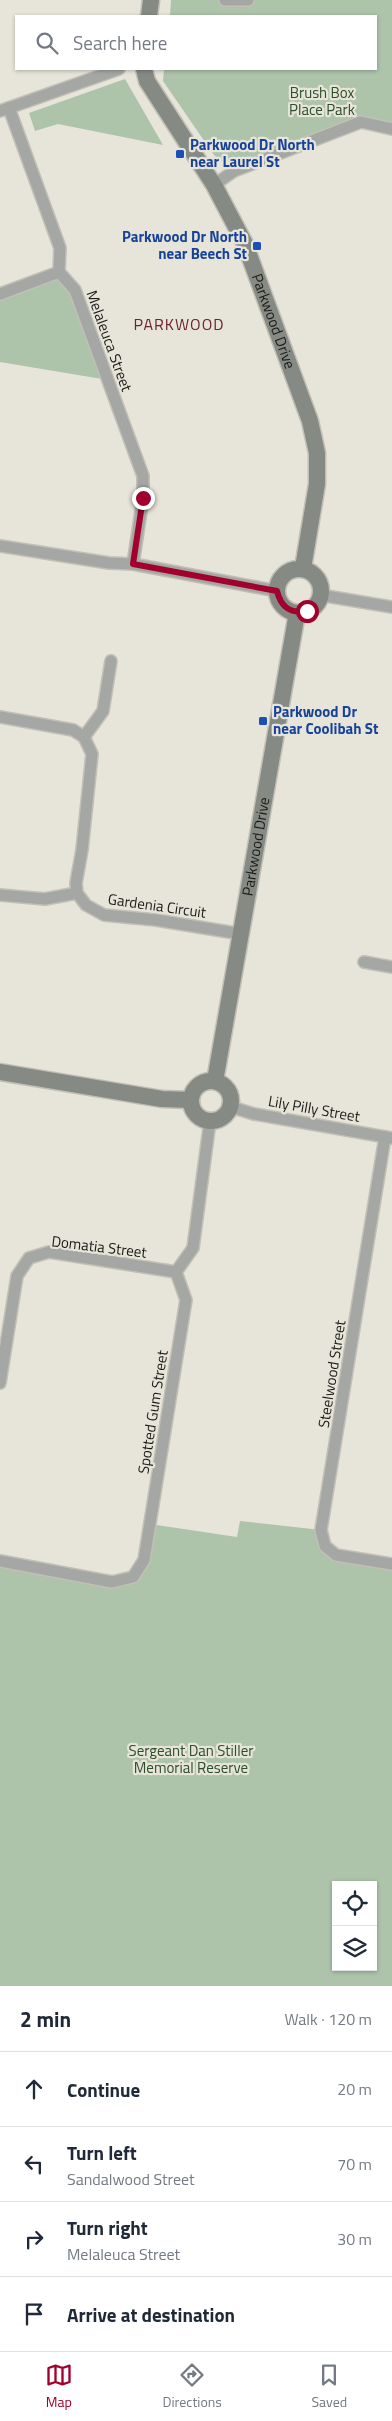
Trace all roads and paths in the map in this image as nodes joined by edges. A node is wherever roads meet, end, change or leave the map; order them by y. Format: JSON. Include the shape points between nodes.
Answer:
{"nodes":[{"id":1,"x":151,"y":0,"type":"edge"},
{"id":2,"x":225,"y":0,"type":"edge"},
{"id":3,"x":248,"y":0,"type":"edge"},
{"id":4,"x":149,"y":15,"type":"edge"},
{"id":5,"x":116,"y":70,"type":"edge"},
{"id":6,"x":144,"y":70,"type":"edge"},
{"id":7,"x":4,"y":109,"type":"edge"},
{"id":8,"x":392,"y":128,"type":"edge"},
{"id":9,"x":214,"y":184,"type":"junction"},
{"id":10,"x":59,"y":272,"type":"junction"},
{"id":11,"x":0,"y":294,"type":"edge"},
{"id":12,"x":0,"y":546,"type":"edge"},
{"id":13,"x":133,"y":564,"type":"junction"},
{"id":14,"x":304,"y":568,"type":"junction"},
{"id":15,"x":277,"y":591,"type":"junction"},
{"id":16,"x":320,"y":595,"type":"junction"},
{"id":17,"x":392,"y":607,"type":"edge"},
{"id":18,"x":297,"y":613,"type":"junction"},
{"id":19,"x":111,"y":661,"type":"dead end"},
{"id":20,"x":0,"y":717,"type":"edge"},
{"id":21,"x":84,"y":737,"type":"junction"},
{"id":22,"x":77,"y":893,"type":"junction"},
{"id":23,"x":0,"y":895,"type":"edge"},
{"id":24,"x":241,"y":934,"type":"junction"},
{"id":25,"x":364,"y":962,"type":"dead end"},
{"id":26,"x":392,"y":967,"type":"edge"},
{"id":27,"x":0,"y":1072,"type":"edge"},
{"id":28,"x":215,"y":1080,"type":"junction"},
{"id":29,"x":191,"y":1100,"type":"junction"},
{"id":30,"x":231,"y":1107,"type":"junction"},
{"id":31,"x":210,"y":1121,"type":"junction"},
{"id":32,"x":389,"y":1137,"type":"edge"},
{"id":33,"x":176,"y":1272,"type":"junction"},
{"id":34,"x":0,"y":1383,"type":"edge"},
{"id":35,"x":0,"y":1561,"type":"edge"},
{"id":36,"x":392,"y":1564,"type":"edge"}],
"edges":[{"from":1,"to":4,"type":"street"},
{"from":2,"to":3,"type":"street"},
{"from":5,"to":7,"type":"street"},
{"from":6,"to":9,"type":"street","name":"Parkwood Drive","via":[[156,95]]},
{"from":7,"to":10,"type":"street","via":[[60,248]]},
{"from":8,"to":9,"type":"street","via":[[361,122],[234,171]]},
{"from":9,"to":14,"type":"street","name":"Parkwood Drive","via":[[245,244],[310,421],[317,453],[317,484]]},
{"from":10,"to":11,"type":"street"},
{"from":10,"to":13,"type":"street","name":"Melaleuca Street","via":[[75,290],[143,476]]},
{"from":12,"to":13,"type":"street"},
{"from":13,"to":15,"type":"street"},
{"from":14,"to":15,"type":"street","via":[[284,574]]},
{"from":14,"to":16,"type":"street","via":[[318,578],[322,590]]},
{"from":15,"to":18,"type":"street","via":[[284,607]]},
{"from":16,"to":17,"type":"street"},
{"from":16,"to":18,"type":"street","via":[[314,607]]},
{"from":18,"to":24,"type":"street","name":"Parkwood Drive"},
{"from":19,"to":21,"type":"street","via":[[103,711]]},
{"from":20,"to":21,"type":"street","via":[[73,730]]},
{"from":21,"to":22,"type":"street","via":[[92,754],[82,850],[76,874]]},
{"from":22,"to":23,"type":"street","via":[[45,899]]},
{"from":22,"to":24,"type":"street","name":"Gardenia Circuit","via":[[86,905],[104,916],[156,920]]},
{"from":24,"to":28,"type":"street","name":"Parkwood Drive"},
{"from":25,"to":26,"type":"street"},
{"from":27,"to":29,"type":"street","via":[[162,1099]]},
{"from":28,"to":29,"type":"street","via":[[196,1087]]},
{"from":28,"to":30,"type":"street","via":[[228,1090]]},
{"from":29,"to":31,"type":"street","via":[[196,1115]]},
{"from":30,"to":31,"type":"street","via":[[224,1117]]},
{"from":30,"to":32,"type":"street","name":"Lily Pilly Street","via":[[254,1114]]},
{"from":31,"to":33,"type":"street","via":[[193,1248]]},
{"from":32,"to":36,"type":"street","name":"Steelwood Street","via":[[322,1530],[326,1546],[336,1555]]},
{"from":33,"to":34,"type":"street","name":"Domatia Street","via":[[49,1252],[29,1258],[17,1276]]},
{"from":33,"to":35,"type":"street","name":"Spotted Gum Street","via":[[186,1300],[144,1560],[133,1577],[112,1582]]}]}
